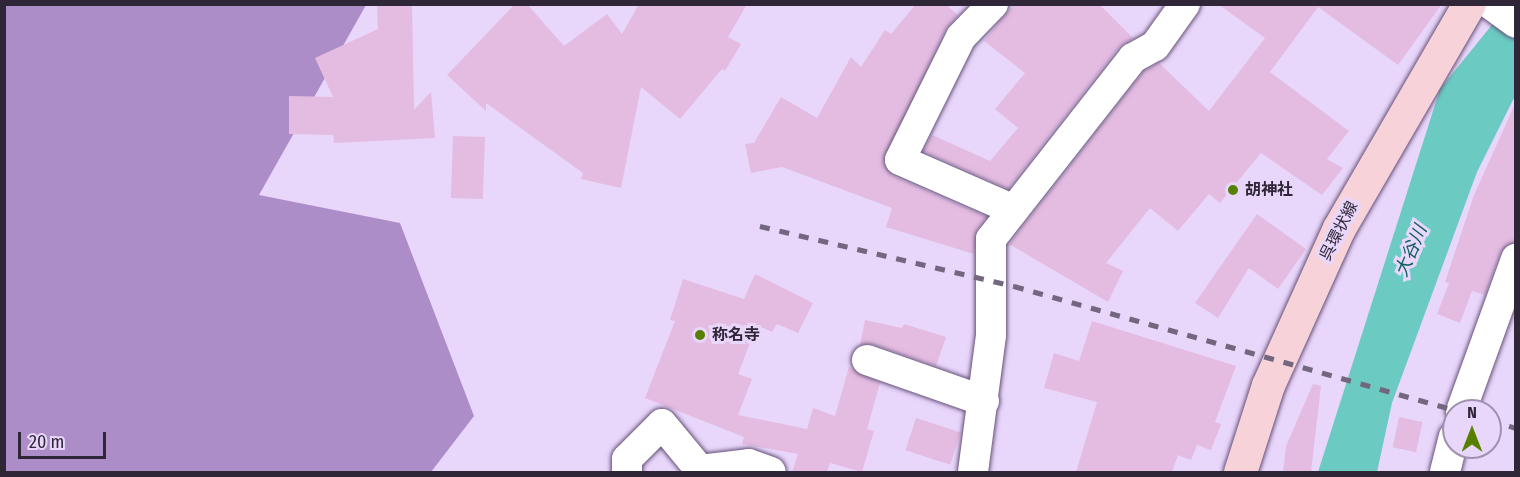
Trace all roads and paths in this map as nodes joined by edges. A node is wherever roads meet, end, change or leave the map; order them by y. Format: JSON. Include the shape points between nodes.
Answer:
{"nodes":[{"id":1,"x":993,"y":4,"type":"edge"},
{"id":2,"x":1185,"y":4,"type":"edge"},
{"id":3,"x":1469,"y":4,"type":"edge"},
{"id":4,"x":1490,"y":4,"type":"edge"},
{"id":5,"x":1515,"y":23,"type":"edge"},
{"id":6,"x":1014,"y":210,"type":"junction"},
{"id":7,"x":1515,"y":259,"type":"edge"},
{"id":8,"x":867,"y":360,"type":"dead end"},
{"id":9,"x":1465,"y":399,"type":"edge"},
{"id":10,"x":984,"y":401,"type":"junction"},
{"id":11,"x":627,"y":472,"type":"edge"},
{"id":12,"x":771,"y":472,"type":"edge"},
{"id":13,"x":973,"y":472,"type":"edge"},
{"id":14,"x":1240,"y":472,"type":"edge"}],
"edges":[{"from":1,"to":6,"type":"street","via":[[961,37],[900,160]]},
{"from":2,"to":6,"type":"street","via":[[1155,46],[1133,58]]},
{"from":3,"to":14,"type":"main road","name":"呉環状線","via":[[1339,228],[1268,385]]},
{"from":4,"to":5,"type":"street"},
{"from":6,"to":10,"type":"street","via":[[991,239]]},
{"from":7,"to":9,"type":"street"},
{"from":8,"to":10,"type":"street"},
{"from":10,"to":13,"type":"street"},
{"from":11,"to":12,"type":"street","via":[[627,459],[662,423],[700,470],[749,464]]}]}
